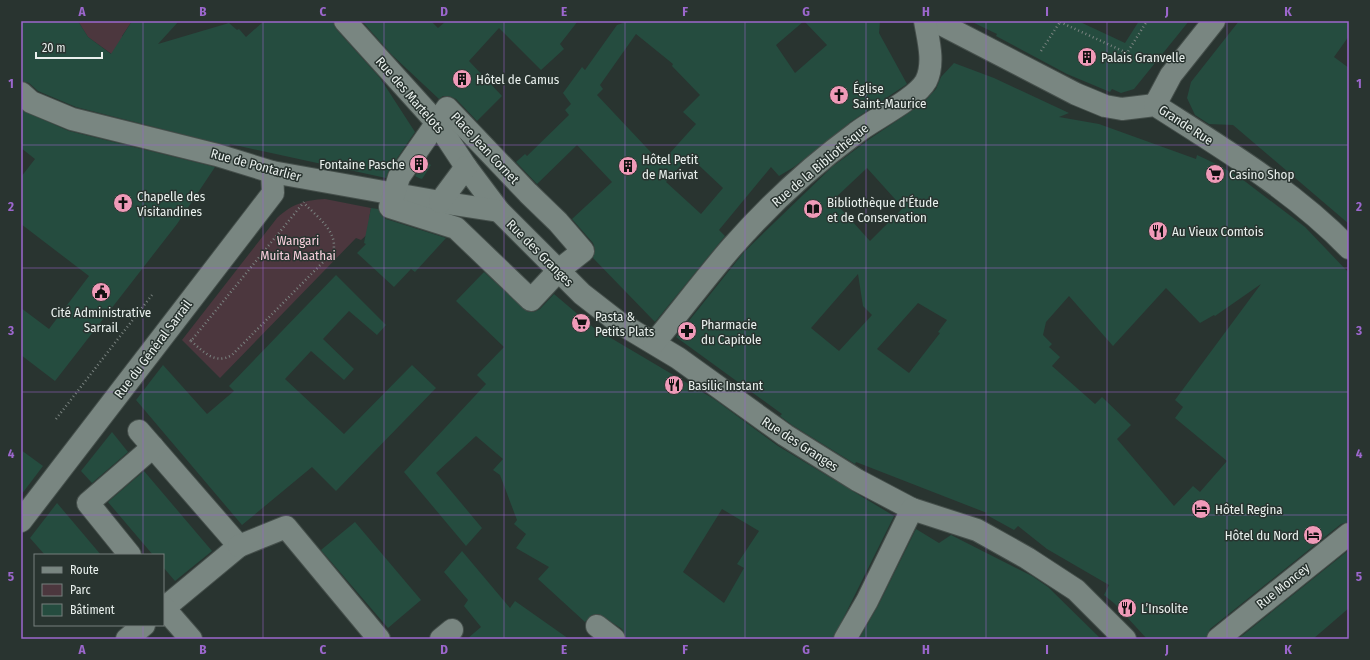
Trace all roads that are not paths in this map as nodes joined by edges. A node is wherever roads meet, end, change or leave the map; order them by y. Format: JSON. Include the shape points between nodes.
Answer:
{"nodes":[{"id":1,"x":345,"y":21,"type":"edge"},
{"id":2,"x":925,"y":21,"type":"edge"},
{"id":3,"x":935,"y":21,"type":"edge"},
{"id":4,"x":1214,"y":21,"type":"edge"},
{"id":5,"x":21,"y":93,"type":"edge"},
{"id":6,"x":1155,"y":104,"type":"junction"},
{"id":7,"x":437,"y":123,"type":"junction"},
{"id":8,"x":466,"y":167,"type":"junction"},
{"id":9,"x":272,"y":172,"type":"junction"},
{"id":10,"x":393,"y":193,"type":"junction"},
{"id":11,"x":440,"y":202,"type":"junction"},
{"id":12,"x":499,"y":211,"type":"junction"},
{"id":13,"x":1349,"y":248,"type":"edge"},
{"id":14,"x":558,"y":271,"type":"junction"},
{"id":15,"x":654,"y":343,"type":"junction"},
{"id":16,"x":139,"y":431,"type":"dead end"},
{"id":17,"x":153,"y":447,"type":"junction"},
{"id":18,"x":912,"y":509,"type":"junction"},
{"id":19,"x":21,"y":521,"type":"edge"},
{"id":20,"x":1349,"y":534,"type":"edge"},
{"id":21,"x":239,"y":546,"type":"junction"},
{"id":22,"x":129,"y":554,"type":"edge"},
{"id":23,"x":165,"y":604,"type":"edge"},
{"id":24,"x":143,"y":626,"type":"edge"},
{"id":25,"x":597,"y":626,"type":"dead end"},
{"id":26,"x":127,"y":639,"type":"edge"},
{"id":27,"x":191,"y":639,"type":"edge"},
{"id":28,"x":379,"y":639,"type":"edge"},
{"id":29,"x":614,"y":639,"type":"edge"},
{"id":30,"x":845,"y":639,"type":"edge"},
{"id":31,"x":1125,"y":639,"type":"edge"},
{"id":32,"x":1218,"y":639,"type":"edge"}],
"edges":[{"from":1,"to":7,"type":"street","name":"Rue des Martelots"},
{"from":2,"to":15,"type":"street","name":"Rue de la Bibliothèque","via":[[930,51],[926,80],[915,93],[856,133],[784,192],[732,247]]},
{"from":3,"to":6,"type":"street","name":"Grande Rue","via":[[1076,94],[1105,106],[1122,109]]},
{"from":4,"to":6,"type":"street","via":[[1171,75]]},
{"from":5,"to":9,"type":"street","name":"Rue de Pontarlier","via":[[31,102],[72,119],[217,154]]},
{"from":6,"to":13,"type":"street","name":"Grande Rue","via":[[1249,165],[1334,232]]},
{"from":7,"to":8,"type":"street","name":"Rue des Martelots"},
{"from":7,"to":10,"type":"street","name":"Place Jean Cornet","via":[[399,177]]},
{"from":7,"to":14,"type":"street","name":"Place Jean Cornet","via":[[448,108],[583,251]]},
{"from":8,"to":11,"type":"street"},
{"from":8,"to":12,"type":"street","name":"Rue des Martelots"},
{"from":9,"to":10,"type":"street","name":"Rue de Pontarlier"},
{"from":9,"to":19,"type":"street","name":"Rue du Général Sarrail","via":[[273,193]]},
{"from":10,"to":11,"type":"street","name":"Rue de Pontarlier"},
{"from":10,"to":14,"type":"street","name":"Place Jean Cornet","via":[[390,207],[456,228],[531,300]]},
{"from":11,"to":12,"type":"street","name":"Rue de Pontarlier"},
{"from":12,"to":14,"type":"street","name":"Rue des Granges"},
{"from":14,"to":15,"type":"street","name":"Rue des Granges","via":[[600,308]]},
{"from":15,"to":18,"type":"street","name":"Rue des Granges","via":[[784,436],[857,480]]},
{"from":16,"to":17,"type":"street"},
{"from":17,"to":21,"type":"street"},
{"from":17,"to":22,"type":"street","via":[[88,503]]},
{"from":18,"to":30,"type":"street","via":[[867,601]]},
{"from":18,"to":31,"type":"street","name":"Rue des Granges","via":[[977,530],[1027,558],[1076,590]]},
{"from":20,"to":32,"type":"street","name":"Rue Moncey"},
{"from":21,"to":23,"type":"street"},
{"from":21,"to":28,"type":"street","via":[[286,527]]},
{"from":23,"to":27,"type":"street"},
{"from":24,"to":26,"type":"street"},
{"from":25,"to":29,"type":"street"}]}
